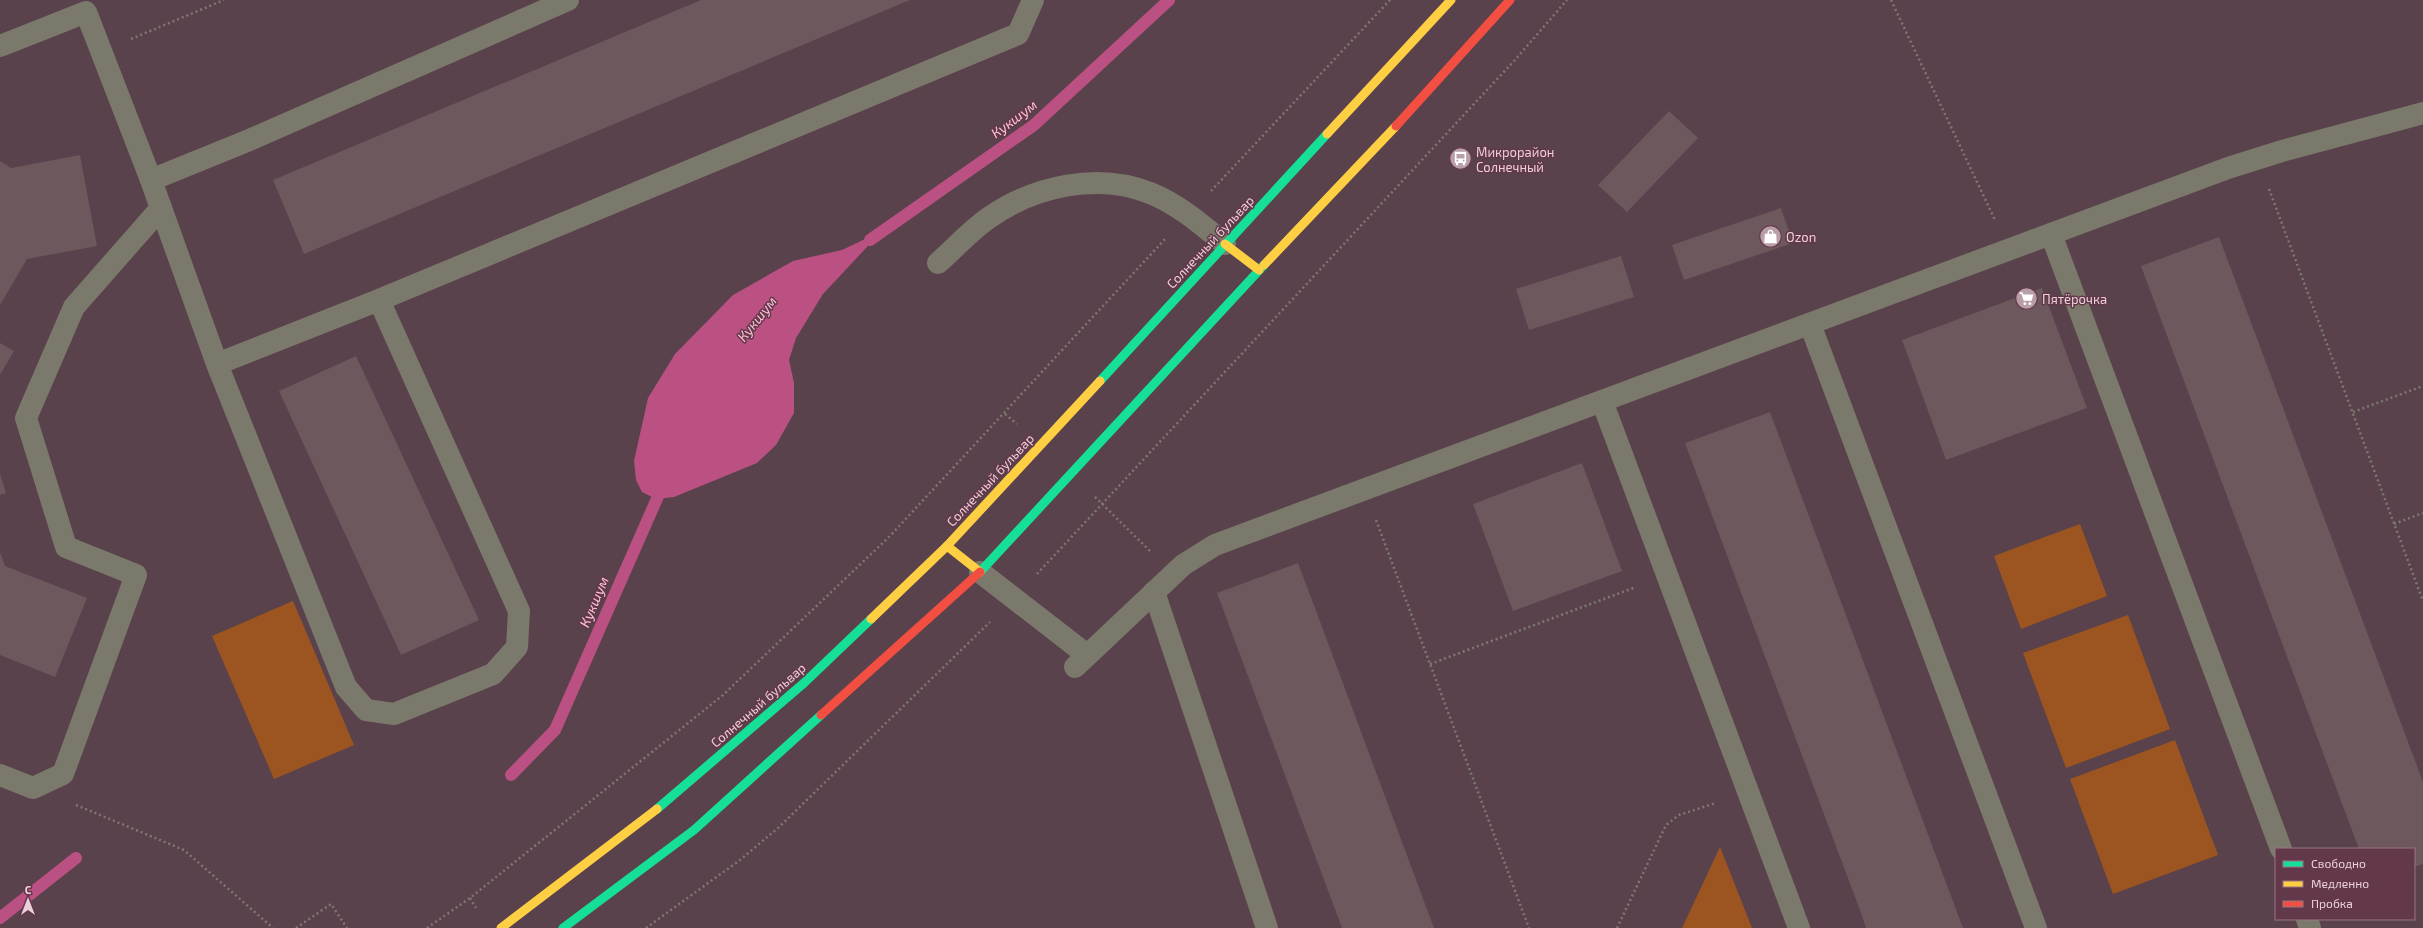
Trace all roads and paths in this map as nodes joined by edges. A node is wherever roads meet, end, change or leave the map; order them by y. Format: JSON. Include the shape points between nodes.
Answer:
{"nodes":[{"id":1,"x":224,"y":0,"type":"edge"},
{"id":2,"x":568,"y":0,"type":"edge"},
{"id":3,"x":1033,"y":0,"type":"edge"},
{"id":4,"x":1390,"y":0,"type":"edge"},
{"id":5,"x":1451,"y":0,"type":"edge"},
{"id":6,"x":1510,"y":0,"type":"edge"},
{"id":7,"x":1567,"y":0,"type":"edge"},
{"id":8,"x":1891,"y":0,"type":"edge"},
{"id":9,"x":0,"y":46,"type":"edge"},
{"id":10,"x":101,"y":51,"type":"junction"},
{"id":11,"x":2423,"y":113,"type":"edge"},
{"id":12,"x":2258,"y":159,"type":"junction"},
{"id":13,"x":151,"y":180,"type":"junction"},
{"id":14,"x":161,"y":208,"type":"junction"},
{"id":15,"x":1189,"y":214,"type":"junction"},
{"id":16,"x":2051,"y":234,"type":"junction"},
{"id":17,"x":1225,"y":244,"type":"junction"},
{"id":18,"x":2009,"y":250,"type":"junction"},
{"id":19,"x":938,"y":263,"type":"dead end"},
{"id":20,"x":1259,"y":270,"type":"junction"},
{"id":21,"x":379,"y":300,"type":"junction"},
{"id":22,"x":1810,"y":324,"type":"junction"},
{"id":23,"x":217,"y":364,"type":"junction"},
{"id":24,"x":2423,"y":386,"type":"edge"},
{"id":25,"x":1602,"y":401,"type":"junction"},
{"id":26,"x":2352,"y":412,"type":"junction"},
{"id":27,"x":1005,"y":414,"type":"junction"},
{"id":28,"x":1019,"y":426,"type":"dead end"},
{"id":29,"x":1365,"y":489,"type":"junction"},
{"id":30,"x":1103,"y":505,"type":"junction"},
{"id":31,"x":2423,"y":513,"type":"edge"},
{"id":32,"x":2394,"y":524,"type":"junction"},
{"id":33,"x":947,"y":546,"type":"junction"},
{"id":34,"x":980,"y":572,"type":"junction"},
{"id":35,"x":1174,"y":573,"type":"junction"},
{"id":36,"x":1667,"y":575,"type":"junction"},
{"id":37,"x":1154,"y":592,"type":"junction"},
{"id":38,"x":1014,"y":598,"type":"junction"},
{"id":39,"x":2423,"y":601,"type":"edge"},
{"id":40,"x":1430,"y":664,"type":"junction"},
{"id":41,"x":0,"y":775,"type":"edge"},
{"id":42,"x":33,"y":788,"type":"junction"},
{"id":43,"x":1748,"y":792,"type":"junction"},
{"id":44,"x":2280,"y":848,"type":"edge"},
{"id":45,"x":273,"y":928,"type":"edge"},
{"id":46,"x":296,"y":928,"type":"edge"},
{"id":47,"x":347,"y":928,"type":"edge"},
{"id":48,"x":427,"y":928,"type":"edge"},
{"id":49,"x":501,"y":928,"type":"edge"},
{"id":50,"x":562,"y":928,"type":"edge"},
{"id":51,"x":646,"y":928,"type":"edge"},
{"id":52,"x":1267,"y":928,"type":"edge"},
{"id":53,"x":1529,"y":928,"type":"edge"},
{"id":54,"x":1617,"y":928,"type":"edge"},
{"id":55,"x":1799,"y":928,"type":"edge"},
{"id":56,"x":2036,"y":928,"type":"edge"}],
"edges":[{"from":1,"to":10,"type":"path"},
{"from":2,"to":13,"type":"lane","via":[[247,141]]},
{"from":3,"to":21,"type":"lane","via":[[1018,34]]},
{"from":4,"to":15,"type":"path"},
{"from":5,"to":17,"type":"street","name":"Солнечный бульвар"},
{"from":6,"to":20,"type":"street","via":[[1417,103]]},
{"from":7,"to":30,"type":"path","via":[[1514,61]]},
{"from":8,"to":18,"type":"path"},
{"from":9,"to":10,"type":"lane","via":[[86,12]]},
{"from":10,"to":13,"type":"lane"},
{"from":11,"to":12,"type":"lane"},
{"from":12,"to":16,"type":"lane"},
{"from":12,"to":26,"type":"path"},
{"from":13,"to":14,"type":"lane"},
{"from":14,"to":23,"type":"lane"},
{"from":14,"to":42,"type":"lane","via":[[74,307],[26,418],[66,547],[136,575],[63,774]]},
{"from":15,"to":17,"type":"lane"},
{"from":15,"to":19,"type":"lane","via":[[1150,193],[1112,184],[1070,184],[1026,196],[990,217]]},
{"from":15,"to":27,"type":"path"},
{"from":16,"to":18,"type":"lane"},
{"from":16,"to":44,"type":"lane"},
{"from":17,"to":20,"type":"street"},
{"from":17,"to":33,"type":"street","name":"Солнечный бульвар"},
{"from":18,"to":22,"type":"lane"},
{"from":20,"to":34,"type":"street"},
{"from":21,"to":23,"type":"lane"},
{"from":21,"to":23,"type":"lane","via":[[519,611],[517,647],[494,674],[394,714],[366,710],[346,687]]},
{"from":22,"to":25,"type":"lane"},
{"from":22,"to":56,"type":"lane"},
{"from":24,"to":26,"type":"path"},
{"from":25,"to":29,"type":"lane"},
{"from":25,"to":36,"type":"lane"},
{"from":26,"to":32,"type":"path"},
{"from":27,"to":28,"type":"path"},
{"from":27,"to":48,"type":"path","via":[[889,537],[722,696],[470,898]]},
{"from":29,"to":35,"type":"lane","via":[[1215,545],[1193,557]]},
{"from":29,"to":40,"type":"path"},
{"from":30,"to":35,"type":"path"},
{"from":30,"to":38,"type":"path"},
{"from":31,"to":32,"type":"path"},
{"from":32,"to":39,"type":"path"},
{"from":33,"to":34,"type":"street"},
{"from":33,"to":49,"type":"street","name":"Солнечный бульвар","via":[[804,683],[644,820]]},
{"from":34,"to":38,"type":"lane"},
{"from":34,"to":50,"type":"street","via":[[694,830]]},
{"from":35,"to":37,"type":"lane"},
{"from":36,"to":40,"type":"path"},
{"from":36,"to":43,"type":"lane"},
{"from":37,"to":38,"type":"lane","via":[[1081,661]]},
{"from":37,"to":52,"type":"lane"},
{"from":38,"to":51,"type":"path","via":[[778,828],[740,860]]},
{"from":40,"to":53,"type":"path"},
{"from":41,"to":42,"type":"lane"},
{"from":42,"to":45,"type":"path","via":[[184,850]]},
{"from":43,"to":54,"type":"path","via":[[1679,815],[1666,825]]},
{"from":43,"to":55,"type":"lane"},
{"from":46,"to":47,"type":"path","via":[[331,904]]}]}
